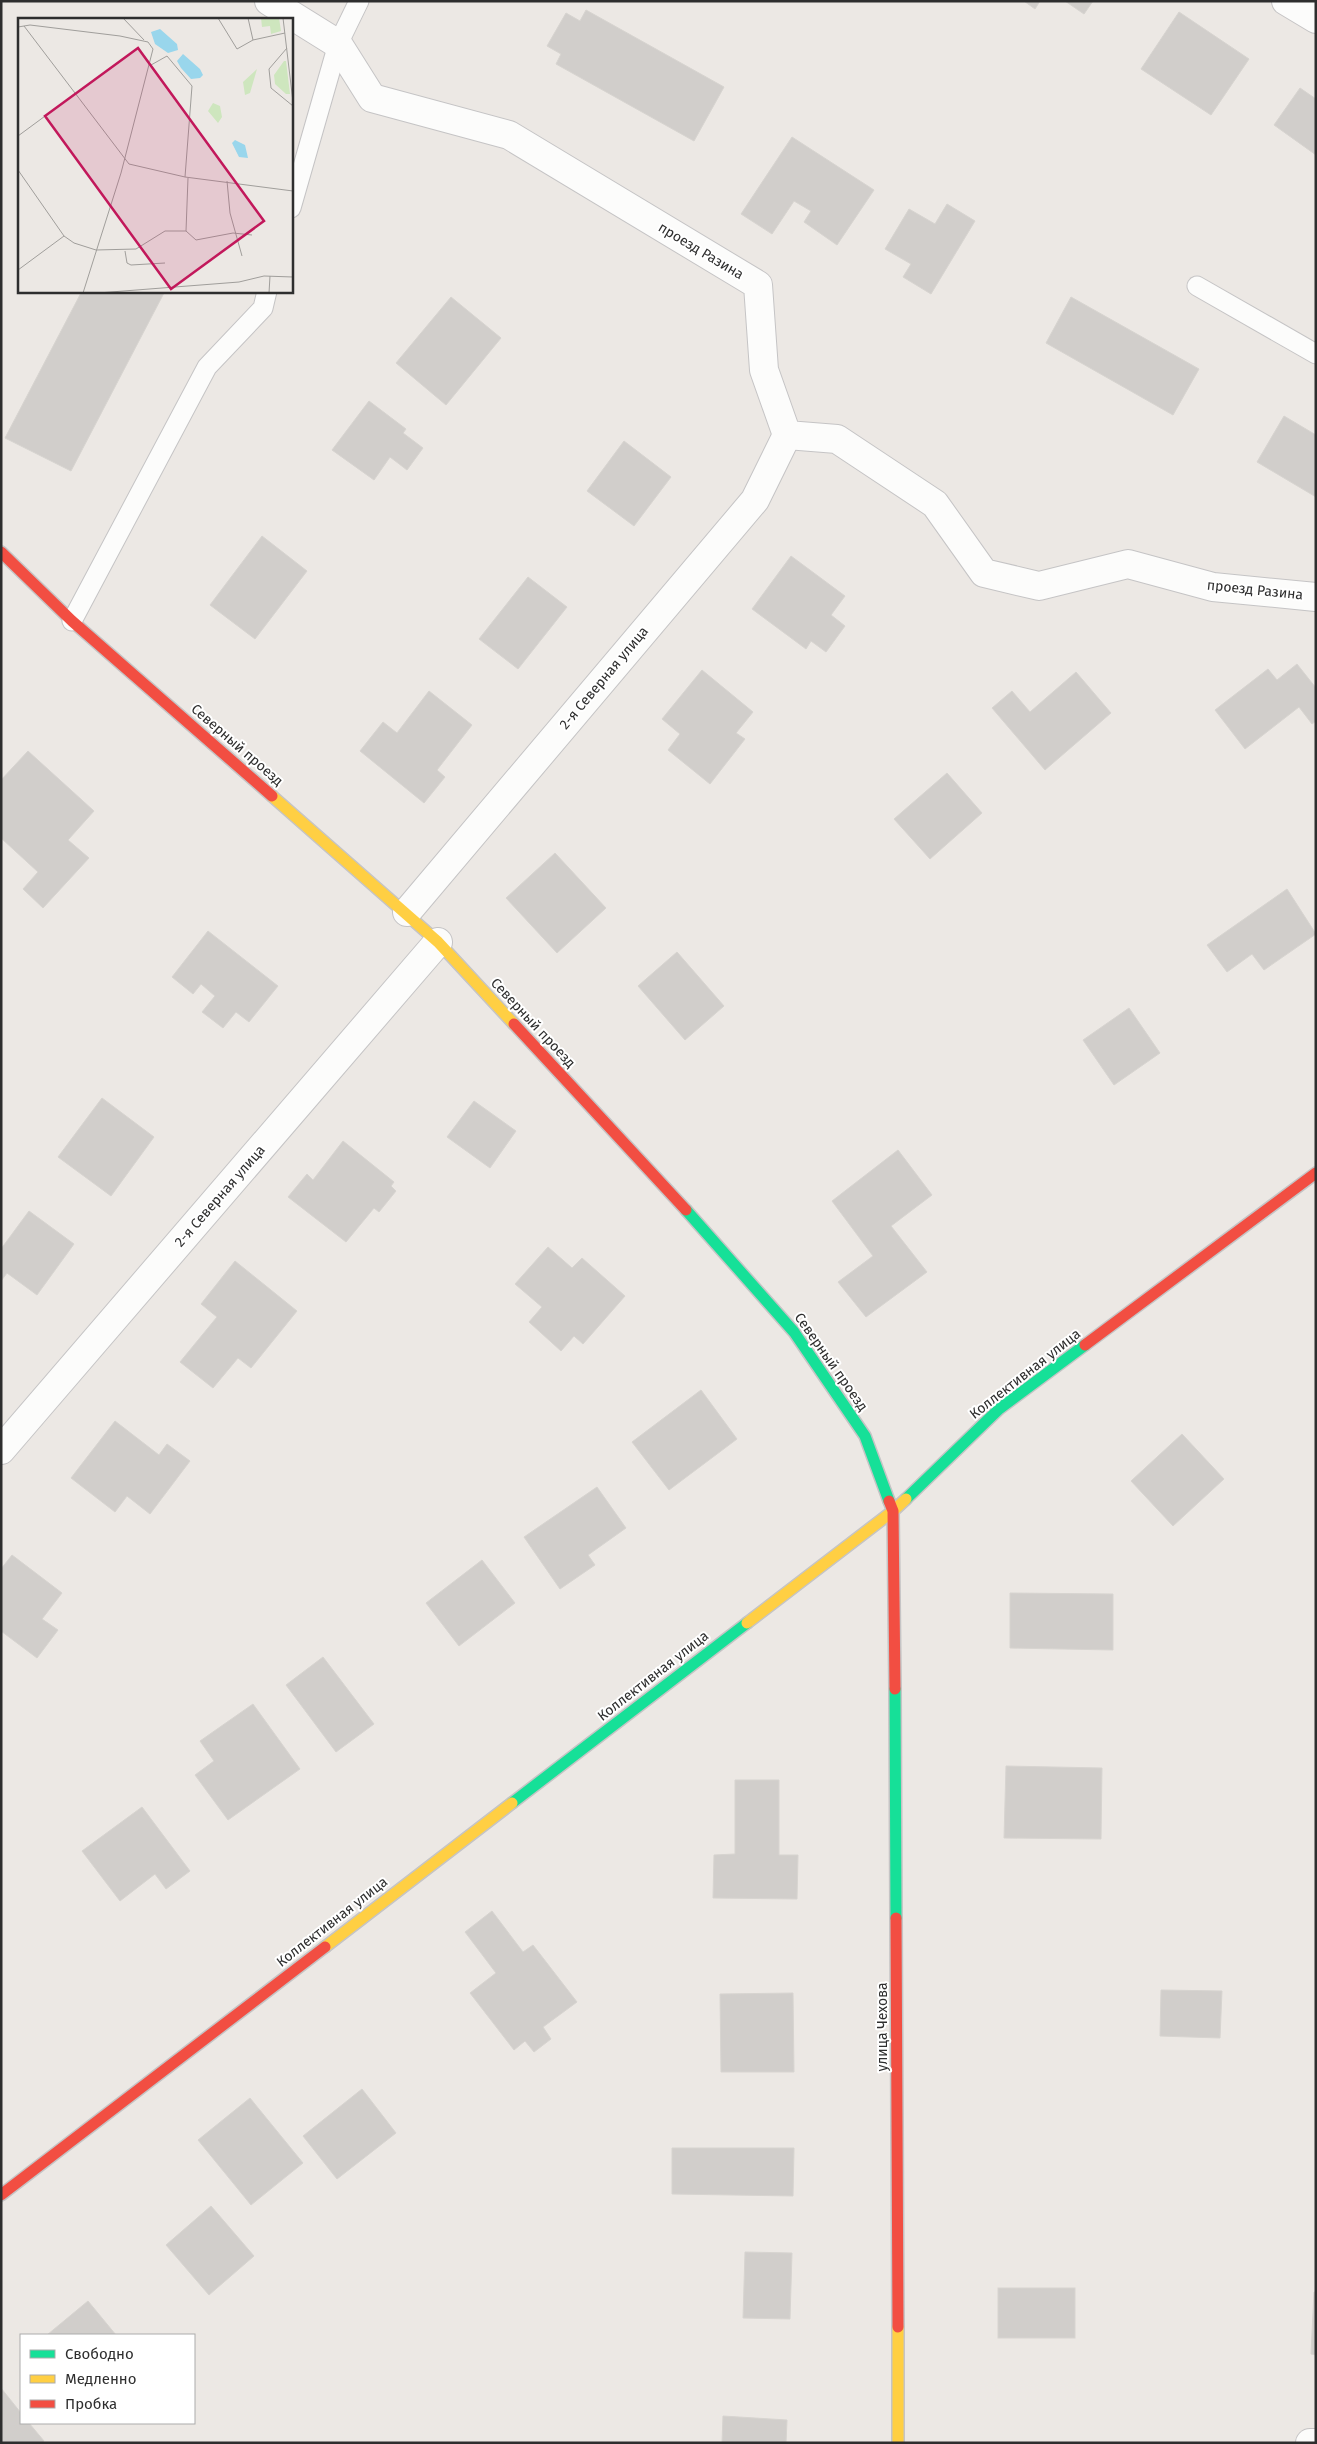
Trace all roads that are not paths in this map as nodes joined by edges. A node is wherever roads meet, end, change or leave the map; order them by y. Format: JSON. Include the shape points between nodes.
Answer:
{"nodes":[{"id":1,"x":269,"y":1,"type":"edge"},
{"id":2,"x":359,"y":1,"type":"edge"},
{"id":3,"x":1286,"y":1,"type":"edge"},
{"id":4,"x":1316,"y":19,"type":"edge"},
{"id":5,"x":338,"y":44,"type":"junction"},
{"id":6,"x":292,"y":205,"type":"edge"},
{"id":7,"x":1197,"y":286,"type":"dead end"},
{"id":8,"x":267,"y":292,"type":"edge"},
{"id":9,"x":1316,"y":354,"type":"edge"},
{"id":10,"x":787,"y":435,"type":"junction"},
{"id":11,"x":1,"y":552,"type":"edge"},
{"id":12,"x":1316,"y":597,"type":"edge"},
{"id":13,"x":72,"y":621,"type":"junction"},
{"id":14,"x":406,"y":912,"type":"junction"},
{"id":15,"x":438,"y":942,"type":"junction"},
{"id":16,"x":1316,"y":1173,"type":"edge"},
{"id":17,"x":1,"y":1450,"type":"edge"},
{"id":18,"x":892,"y":1510,"type":"junction"},
{"id":19,"x":895,"y":1611,"type":"joint"},
{"id":20,"x":1,"y":2195,"type":"edge"},
{"id":21,"x":898,"y":2443,"type":"edge"},
{"id":22,"x":1310,"y":2443,"type":"edge"},
{"id":23,"x":1316,"y":2443,"type":"edge"}],
"edges":[{"from":1,"to":5,"type":"street","name":"проезд Разина"},
{"from":2,"to":5,"type":"lane"},
{"from":3,"to":4,"type":"street"},
{"from":5,"to":6,"type":"lane"},
{"from":5,"to":10,"type":"street","name":"проезд Разина","via":[[372,98],[509,135],[758,285],[764,370]]},
{"from":7,"to":9,"type":"lane"},
{"from":8,"to":13,"type":"lane","via":[[262,308],[207,366]]},
{"from":10,"to":12,"type":"street","name":"проезд Разина","via":[[837,439],[934,504],[984,573],[1039,586],[1128,564],[1213,587]]},
{"from":10,"to":14,"type":"street","name":"2-я Северная улица","via":[[755,500]]},
{"from":11,"to":13,"type":"street","name":"Северный проезд"},
{"from":13,"to":14,"type":"street","name":"Северный проезд"},
{"from":14,"to":15,"type":"street","name":"Северный проезд"},
{"from":15,"to":17,"type":"street","name":"2-я Северная улица"},
{"from":15,"to":18,"type":"street","name":"Северный проезд","via":[[794,1332],[865,1436]]},
{"from":16,"to":18,"type":"street","name":"Коллективная улица","via":[[999,1409]]},
{"from":18,"to":19,"type":"street","name":"Северный проезд"},
{"from":18,"to":20,"type":"street","name":"Коллективная улица"},
{"from":19,"to":21,"type":"street","name":"улица Чехова"},
{"from":22,"to":23,"type":"street"}]}
